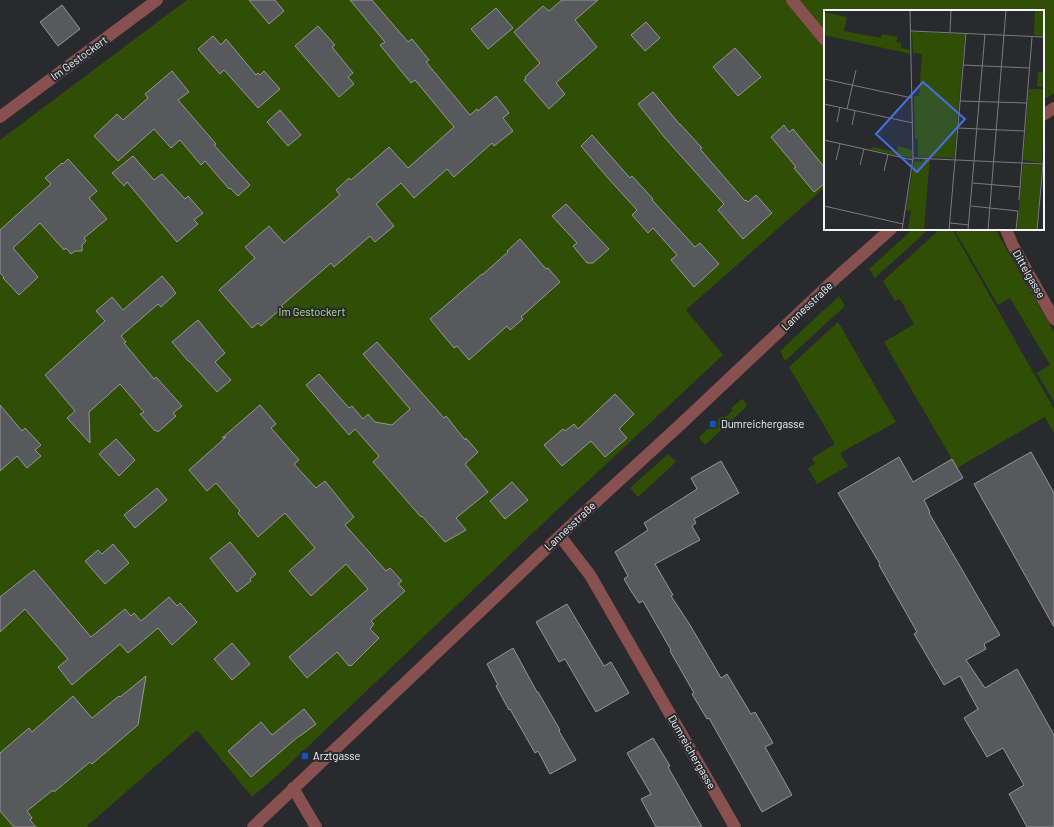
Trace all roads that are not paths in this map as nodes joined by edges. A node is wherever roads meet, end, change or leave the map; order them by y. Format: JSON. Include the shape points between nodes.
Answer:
{"nodes":[{"id":1,"x":157,"y":0,"type":"edge"},
{"id":2,"x":792,"y":0,"type":"edge"},
{"id":3,"x":824,"y":39,"type":"edge"},
{"id":4,"x":1054,"y":108,"type":"edge"},
{"id":5,"x":1044,"y":114,"type":"edge"},
{"id":6,"x":0,"y":117,"type":"edge"},
{"id":7,"x":890,"y":230,"type":"edge"},
{"id":8,"x":1006,"y":230,"type":"edge"},
{"id":9,"x":1054,"y":319,"type":"edge"},
{"id":10,"x":560,"y":536,"type":"junction"},
{"id":11,"x":294,"y":788,"type":"junction"},
{"id":12,"x":252,"y":827,"type":"edge"},
{"id":13,"x":316,"y":827,"type":"edge"},
{"id":14,"x":735,"y":827,"type":"edge"}],
"edges":[{"from":1,"to":6,"type":"street","name":"Im Gestockert"},
{"from":2,"to":3,"type":"street"},
{"from":4,"to":5,"type":"street"},
{"from":7,"to":10,"type":"street","name":"Lannesstraße"},
{"from":8,"to":9,"type":"street","name":"Dittelgasse"},
{"from":10,"to":11,"type":"street","name":"Lannesstraße"},
{"from":10,"to":14,"type":"street","name":"Dumreichergasse","via":[[590,575]]},
{"from":11,"to":12,"type":"street","name":"Lannesstraße"},
{"from":11,"to":13,"type":"street"}]}
